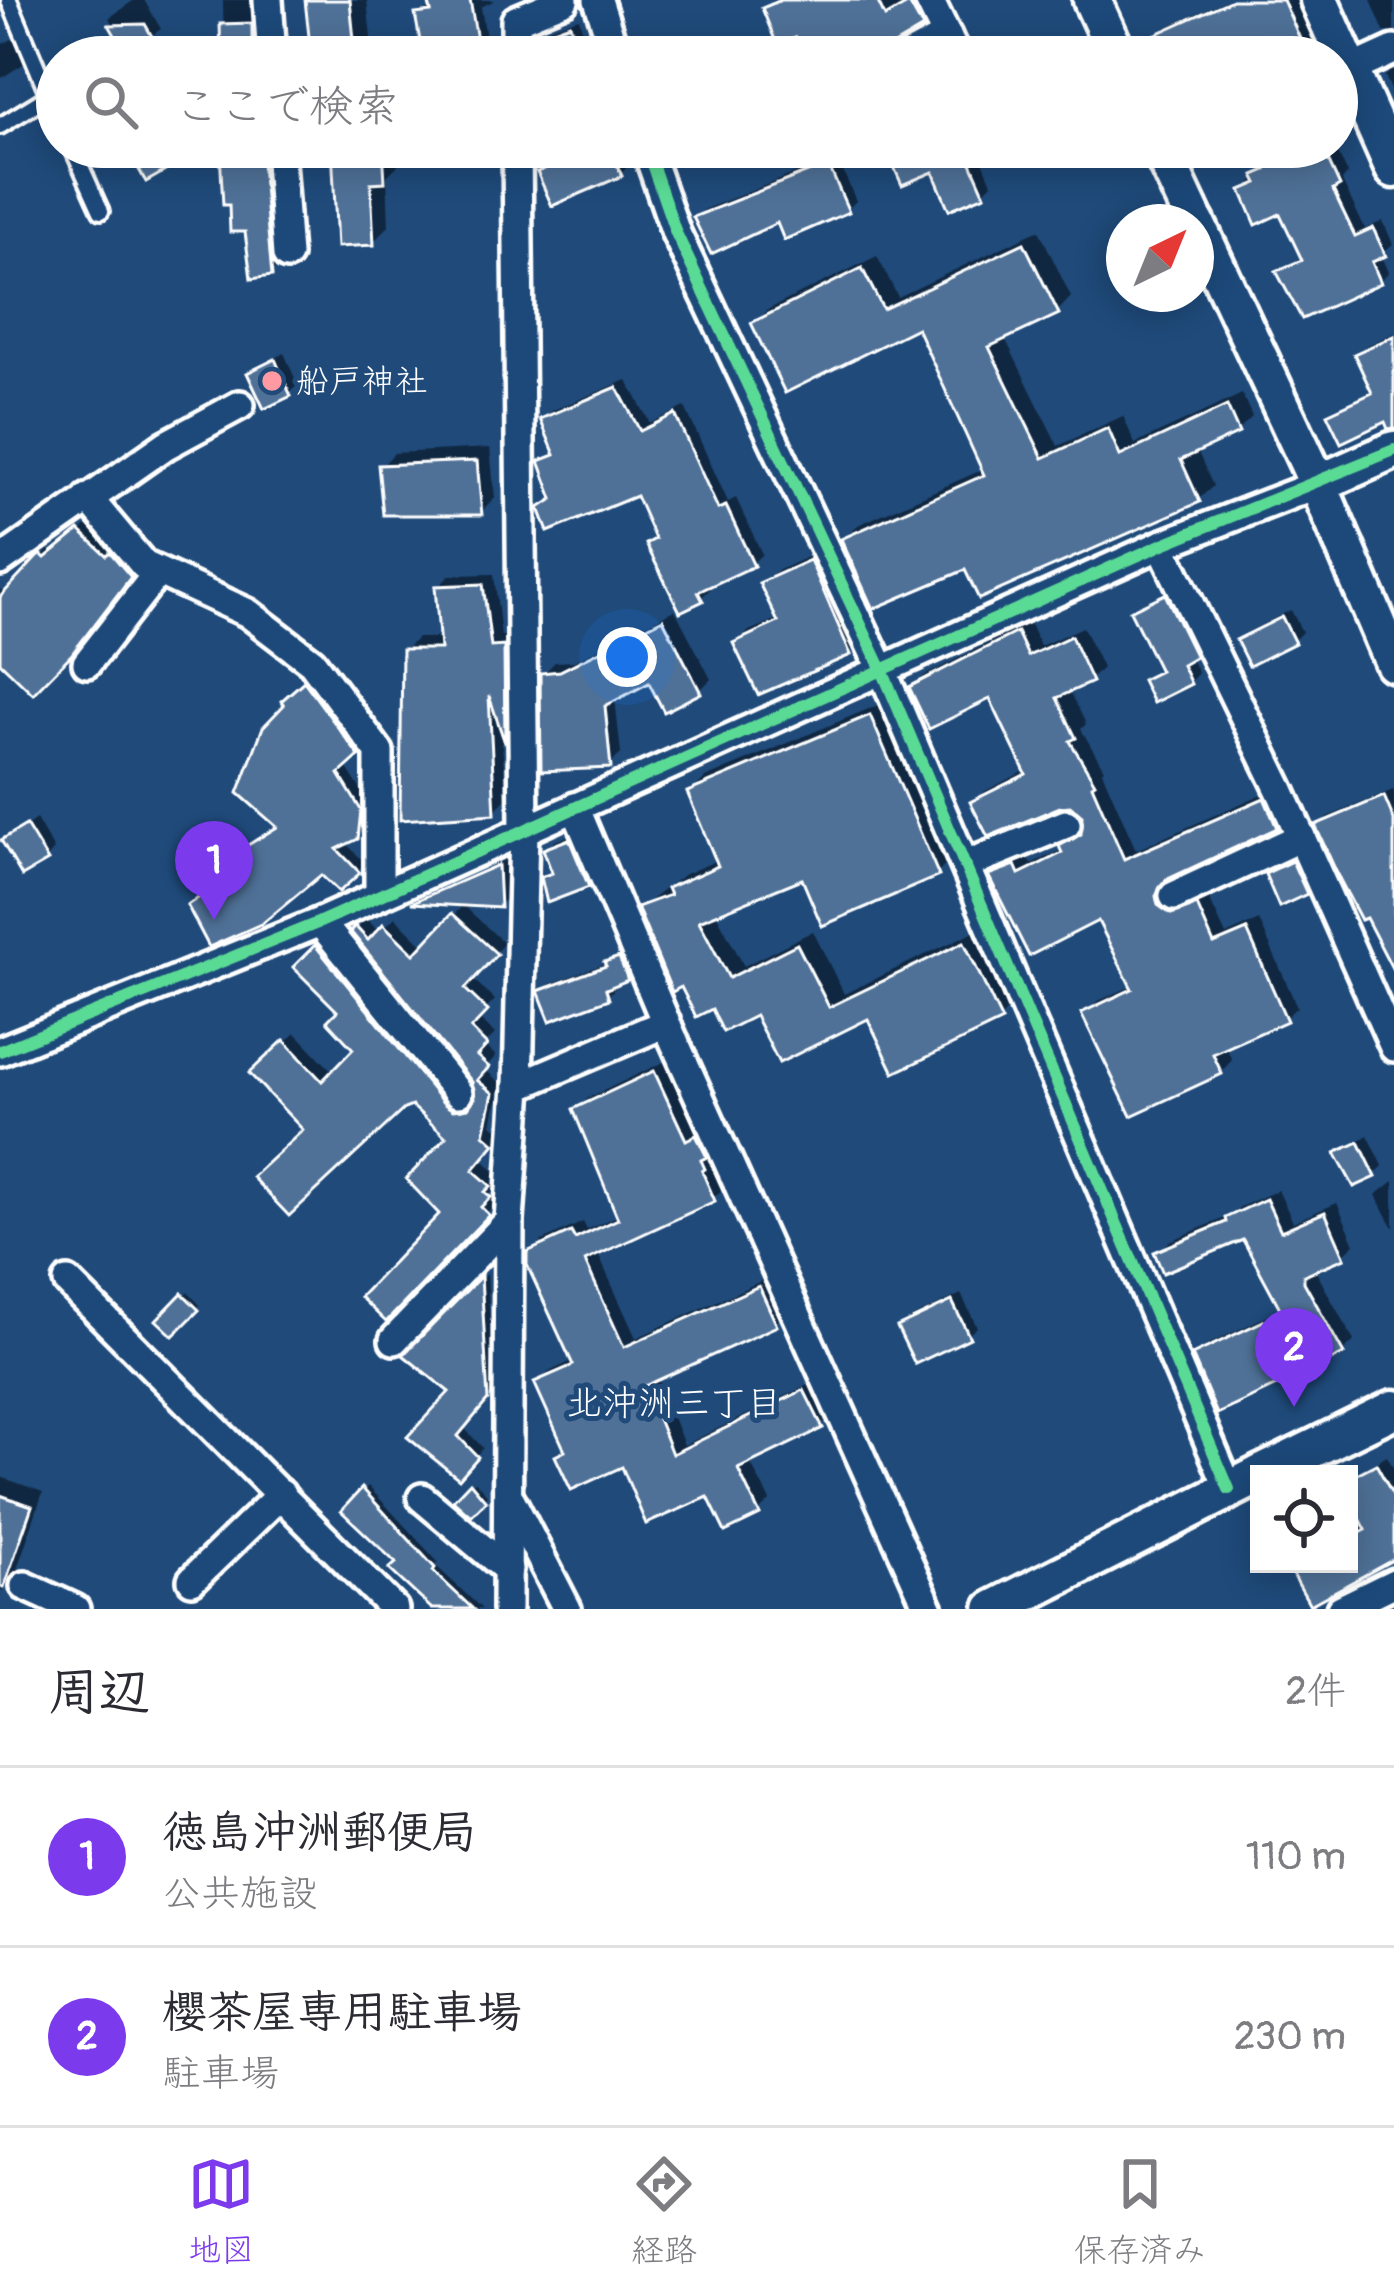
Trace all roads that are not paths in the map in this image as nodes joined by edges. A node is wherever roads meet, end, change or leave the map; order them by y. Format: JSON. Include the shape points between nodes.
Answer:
{"nodes":[{"id":1,"x":9,"y":0,"type":"edge"},
{"id":2,"x":268,"y":0,"type":"edge"},
{"id":3,"x":564,"y":0,"type":"edge"},
{"id":4,"x":598,"y":0,"type":"edge"},
{"id":5,"x":929,"y":0,"type":"edge"},
{"id":6,"x":1092,"y":0,"type":"edge"},
{"id":7,"x":1319,"y":0,"type":"edge"},
{"id":8,"x":271,"y":36,"type":"edge"},
{"id":9,"x":516,"y":36,"type":"edge"},
{"id":10,"x":609,"y":36,"type":"edge"},
{"id":11,"x":947,"y":36,"type":"edge"},
{"id":12,"x":1108,"y":36,"type":"edge"},
{"id":13,"x":1335,"y":36,"type":"edge"},
{"id":14,"x":1394,"y":50,"type":"edge"},
{"id":15,"x":36,"y":63,"type":"edge"},
{"id":16,"x":1358,"y":66,"type":"edge"},
{"id":17,"x":1358,"y":88,"type":"edge"},
{"id":18,"x":36,"y":104,"type":"edge"},
{"id":19,"x":0,"y":126,"type":"edge"},
{"id":20,"x":82,"y":168,"type":"edge"},
{"id":21,"x":281,"y":168,"type":"edge"},
{"id":22,"x":517,"y":168,"type":"edge"},
{"id":23,"x":653,"y":168,"type":"edge"},
{"id":24,"x":1170,"y":168,"type":"edge"},
{"id":25,"x":1394,"y":169,"type":"edge"},
{"id":26,"x":1187,"y":204,"type":"edge"},
{"id":27,"x":101,"y":211,"type":"dead end"},
{"id":28,"x":287,"y":255,"type":"dead end"},
{"id":29,"x":1214,"y":262,"type":"edge"},
{"id":30,"x":240,"y":405,"type":"dead end"},
{"id":31,"x":1394,"y":450,"type":"edge"},
{"id":32,"x":1318,"y":484,"type":"junction"},
{"id":33,"x":88,"y":497,"type":"junction"},
{"id":34,"x":1161,"y":544,"type":"junction"},
{"id":35,"x":0,"y":561,"type":"edge"},
{"id":36,"x":158,"y":572,"type":"junction"},
{"id":37,"x":87,"y":663,"type":"dead end"},
{"id":38,"x":1394,"y":663,"type":"edge"},
{"id":39,"x":882,"y":670,"type":"junction"},
{"id":40,"x":575,"y":807,"type":"junction"},
{"id":41,"x":1066,"y":824,"type":"dead end"},
{"id":42,"x":524,"y":829,"type":"junction"},
{"id":43,"x":1301,"y":837,"type":"junction"},
{"id":44,"x":966,"y":865,"type":"junction"},
{"id":45,"x":380,"y":895,"type":"junction"},
{"id":46,"x":1174,"y":896,"type":"dead end"},
{"id":47,"x":320,"y":922,"type":"junction"},
{"id":48,"x":666,"y":1023,"type":"junction"},
{"id":49,"x":1394,"y":1047,"type":"edge"},
{"id":50,"x":0,"y":1051,"type":"edge"},
{"id":51,"x":518,"y":1086,"type":"junction"},
{"id":52,"x":458,"y":1093,"type":"dead end"},
{"id":53,"x":508,"y":1221,"type":"junction"},
{"id":54,"x":68,"y":1282,"type":"dead end"},
{"id":55,"x":394,"y":1340,"type":"dead end"},
{"id":56,"x":1394,"y":1408,"type":"edge"},
{"id":57,"x":1278,"y":1465,"type":"edge"},
{"id":58,"x":1250,"y":1479,"type":"edge"},
{"id":59,"x":281,"y":1494,"type":"junction"},
{"id":60,"x":509,"y":1496,"type":"junction"},
{"id":61,"x":422,"y":1498,"type":"dead end"},
{"id":62,"x":508,"y":1570,"type":"junction"},
{"id":63,"x":192,"y":1580,"type":"dead end"},
{"id":64,"x":1394,"y":1583,"type":"edge"},
{"id":65,"x":25,"y":1586,"type":"dead end"},
{"id":66,"x":75,"y":1609,"type":"edge"},
{"id":67,"x":394,"y":1609,"type":"edge"},
{"id":68,"x":507,"y":1609,"type":"edge"},
{"id":69,"x":567,"y":1609,"type":"edge"},
{"id":70,"x":929,"y":1609,"type":"edge"},
{"id":71,"x":994,"y":1609,"type":"edge"},
{"id":72,"x":1341,"y":1609,"type":"edge"}],
"edges":[{"from":1,"to":15,"type":"lane"},
{"from":2,"to":8,"type":"street"},
{"from":3,"to":9,"type":"street","via":[[516,20]]},
{"from":4,"to":10,"type":"street"},
{"from":5,"to":11,"type":"street"},
{"from":6,"to":12,"type":"street"},
{"from":7,"to":13,"type":"street"},
{"from":14,"to":16,"type":"street"},
{"from":17,"to":25,"type":"street"},
{"from":18,"to":19,"type":"lane"},
{"from":20,"to":27,"type":"lane"},
{"from":21,"to":28,"type":"street"},
{"from":22,"to":42,"type":"street"},
{"from":23,"to":39,"type":"street","via":[[676,233]]},
{"from":24,"to":26,"type":"street"},
{"from":29,"to":32,"type":"street"},
{"from":30,"to":33,"type":"street"},
{"from":31,"to":32,"type":"street"},
{"from":32,"to":34,"type":"street"},
{"from":32,"to":38,"type":"street"},
{"from":33,"to":35,"type":"street"},
{"from":33,"to":36,"type":"street"},
{"from":34,"to":39,"type":"street"},
{"from":34,"to":43,"type":"street"},
{"from":36,"to":37,"type":"street"},
{"from":36,"to":45,"type":"street","via":[[248,614],[312,662],[379,752]]},
{"from":39,"to":40,"type":"street"},
{"from":39,"to":44,"type":"street"},
{"from":40,"to":42,"type":"street"},
{"from":40,"to":48,"type":"street"},
{"from":41,"to":44,"type":"street"},
{"from":42,"to":45,"type":"street"},
{"from":42,"to":51,"type":"street"},
{"from":43,"to":46,"type":"street"},
{"from":43,"to":49,"type":"street"},
{"from":44,"to":58,"type":"street"},
{"from":45,"to":47,"type":"street"},
{"from":47,"to":50,"type":"street"},
{"from":47,"to":52,"type":"street"},
{"from":48,"to":51,"type":"street"},
{"from":48,"to":70,"type":"street"},
{"from":51,"to":53,"type":"street"},
{"from":53,"to":55,"type":"street"},
{"from":53,"to":60,"type":"street"},
{"from":54,"to":59,"type":"street"},
{"from":56,"to":57,"type":"street"},
{"from":58,"to":71,"type":"street"},
{"from":59,"to":63,"type":"street"},
{"from":59,"to":67,"type":"street"},
{"from":60,"to":62,"type":"street"},
{"from":60,"to":69,"type":"street"},
{"from":61,"to":62,"type":"street"},
{"from":62,"to":68,"type":"street"},
{"from":64,"to":72,"type":"street"},
{"from":65,"to":66,"type":"street"}]}
